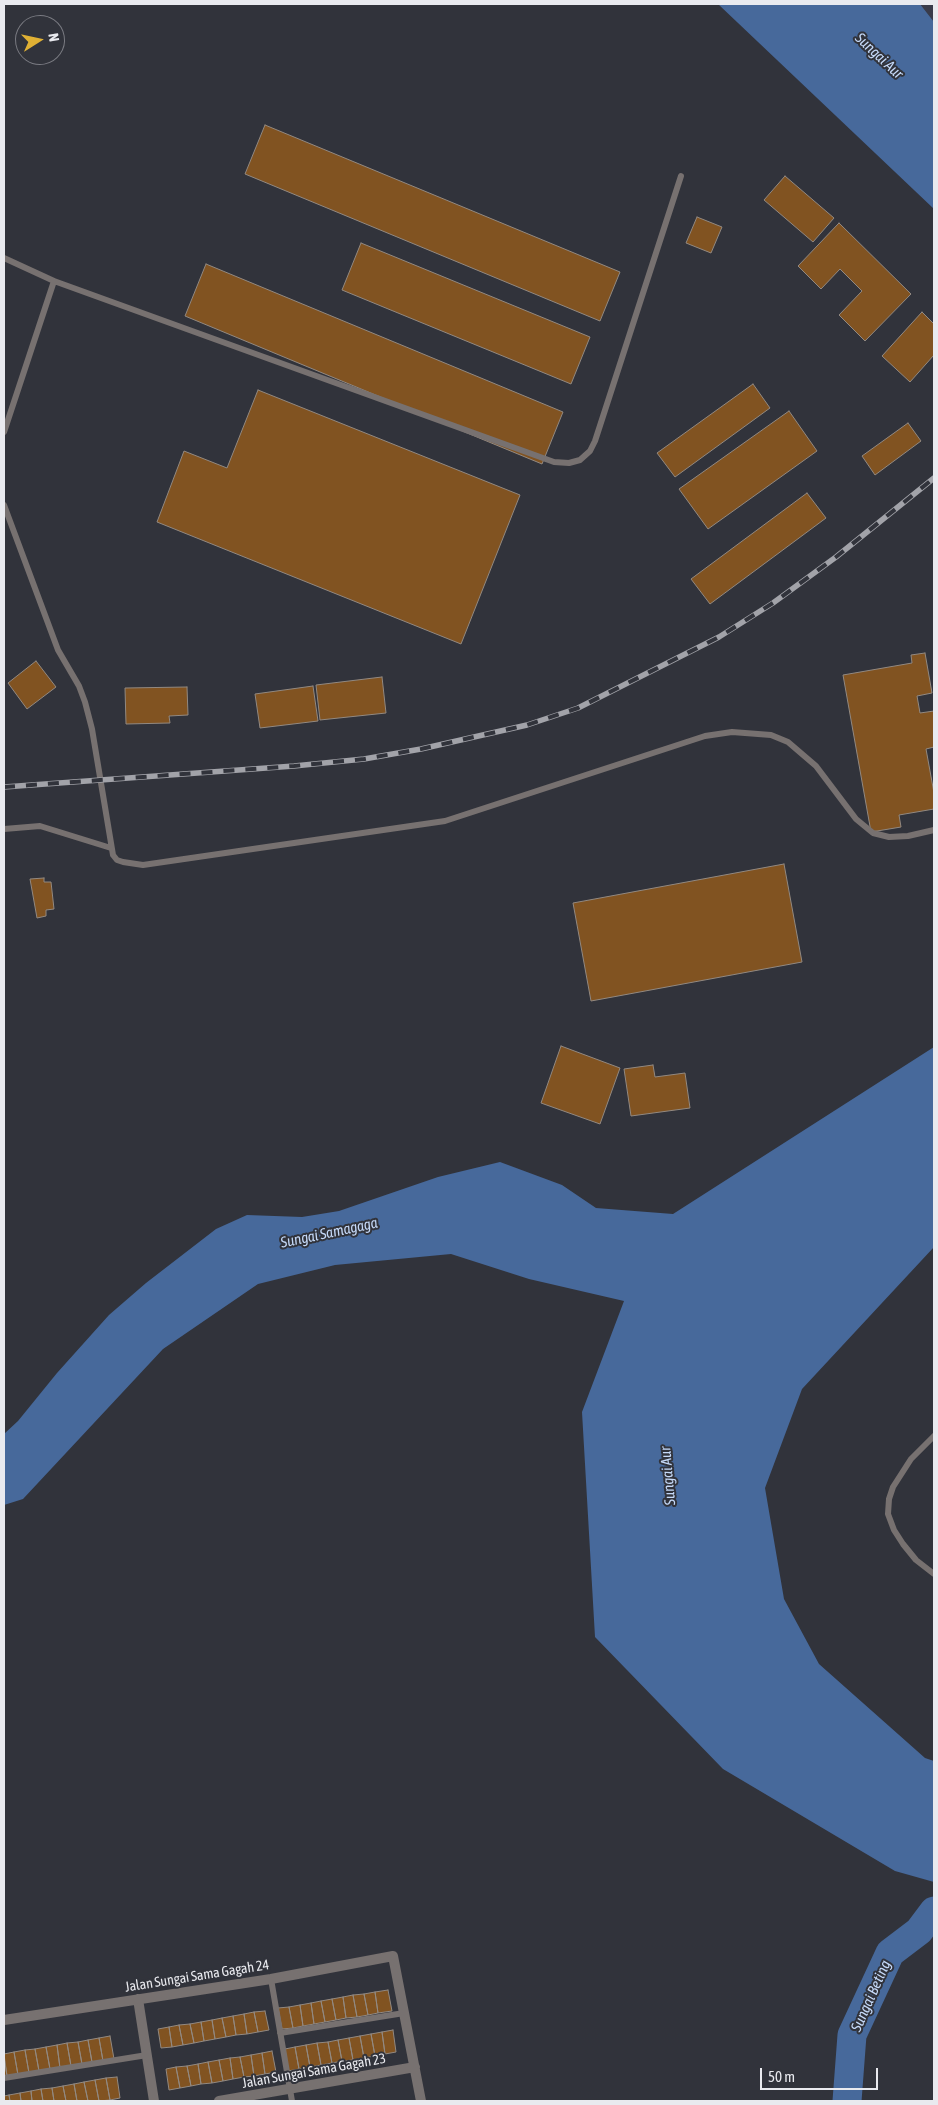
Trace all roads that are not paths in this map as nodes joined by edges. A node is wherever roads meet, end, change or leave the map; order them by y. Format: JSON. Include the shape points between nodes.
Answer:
{"nodes":[{"id":1,"x":681,"y":176,"type":"dead end"},
{"id":2,"x":4,"y":258,"type":"edge"},
{"id":3,"x":54,"y":281,"type":"junction"},
{"id":4,"x":4,"y":432,"type":"edge"},
{"id":5,"x":4,"y":505,"type":"edge"},
{"id":6,"x":4,"y":828,"type":"edge"},
{"id":7,"x":934,"y":830,"type":"edge"},
{"id":8,"x":111,"y":848,"type":"junction"},
{"id":9,"x":934,"y":1436,"type":"edge"},
{"id":10,"x":934,"y":1574,"type":"edge"},
{"id":11,"x":271,"y":1979,"type":"junction"},
{"id":12,"x":138,"y":2000,"type":"junction"},
{"id":13,"x":404,"y":2013,"type":"junction"},
{"id":14,"x":4,"y":2020,"type":"edge"},
{"id":15,"x":280,"y":2033,"type":"junction"},
{"id":16,"x":146,"y":2055,"type":"junction"},
{"id":17,"x":414,"y":2067,"type":"junction"},
{"id":18,"x":4,"y":2078,"type":"edge"},
{"id":19,"x":290,"y":2090,"type":"junction"},
{"id":20,"x":154,"y":2101,"type":"edge"},
{"id":21,"x":219,"y":2101,"type":"edge"},
{"id":22,"x":292,"y":2101,"type":"edge"},
{"id":23,"x":421,"y":2101,"type":"edge"}],
"edges":[{"from":1,"to":3,"type":"lane","via":[[595,441],[580,460],[569,463],[545,459]]},
{"from":2,"to":3,"type":"lane"},
{"from":3,"to":4,"type":"lane"},
{"from":5,"to":8,"type":"lane","via":[[58,650],[85,702]]},
{"from":6,"to":8,"type":"lane","via":[[40,826]]},
{"from":7,"to":8,"type":"lane","via":[[889,837],[873,833],[856,819],[816,766],[800,751],[770,734],[738,732],[705,736],[445,820],[143,865],[117,860]]},
{"from":9,"to":10,"type":"lane","via":[[911,1459],[893,1487],[888,1514],[903,1544]]},
{"from":11,"to":12,"type":"street","name":"Jalan Sungai Sama Gagah 24"},
{"from":11,"to":13,"type":"street","name":"Jalan Sungai Sama Gagah 24","via":[[393,1956]]},
{"from":11,"to":15,"type":"lane"},
{"from":12,"to":14,"type":"street","name":"Jalan Sungai Sama Gagah 24"},
{"from":12,"to":16,"type":"street"},
{"from":13,"to":15,"type":"lane"},
{"from":13,"to":17,"type":"street"},
{"from":15,"to":19,"type":"lane"},
{"from":16,"to":18,"type":"lane"},
{"from":16,"to":20,"type":"street"},
{"from":17,"to":19,"type":"street","name":"Jalan Sungai Sama Gagah 23"},
{"from":17,"to":23,"type":"street"},
{"from":19,"to":21,"type":"street","name":"Jalan Sungai Sama Gagah 23"},
{"from":19,"to":22,"type":"lane"}]}
